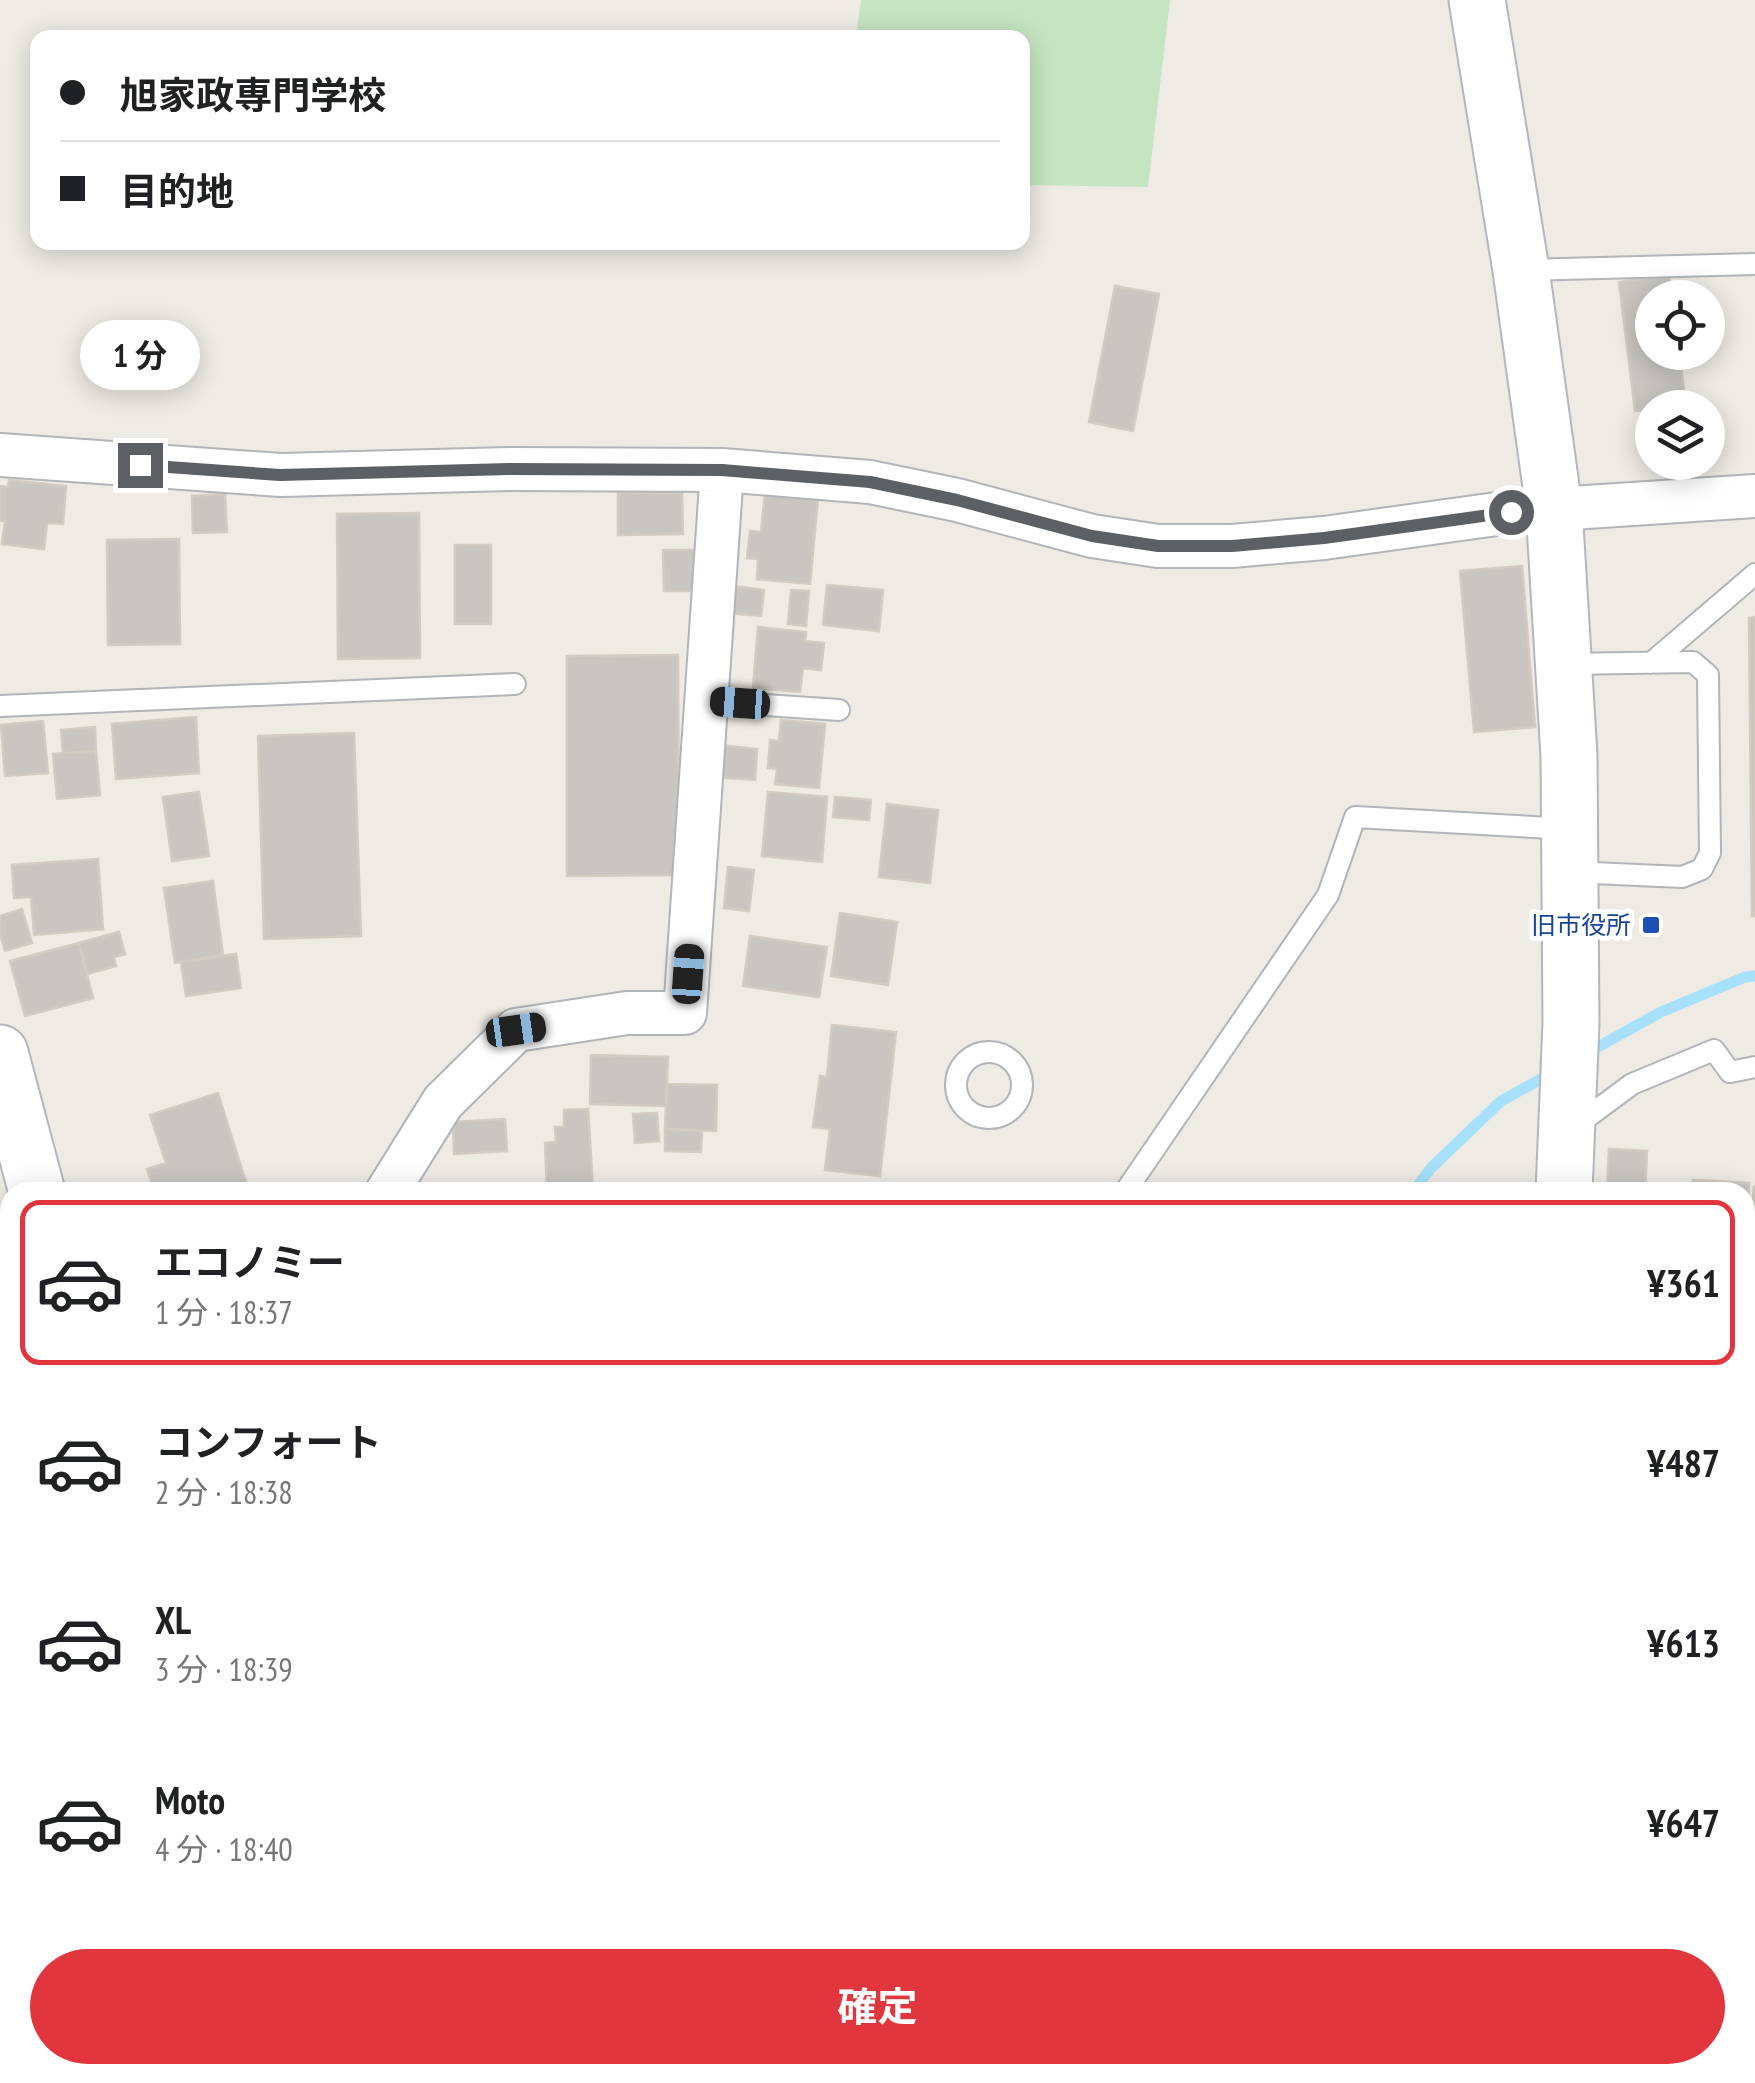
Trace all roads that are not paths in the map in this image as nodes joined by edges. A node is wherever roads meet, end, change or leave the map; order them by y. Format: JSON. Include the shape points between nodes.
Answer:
{"nodes":[{"id":1,"x":1477,"y":0,"type":"edge"},
{"id":2,"x":1755,"y":264,"type":"edge"},
{"id":3,"x":1520,"y":270,"type":"junction"},
{"id":4,"x":0,"y":455,"type":"edge"},
{"id":5,"x":722,"y":470,"type":"junction"},
{"id":6,"x":1755,"y":496,"type":"edge"},
{"id":7,"x":1554,"y":508,"type":"junction"},
{"id":8,"x":1755,"y":574,"type":"edge"},
{"id":9,"x":1651,"y":663,"type":"junction"},
{"id":10,"x":1564,"y":664,"type":"junction"},
{"id":11,"x":515,"y":684,"type":"dead end"},
{"id":12,"x":706,"y":701,"type":"junction"},
{"id":13,"x":0,"y":706,"type":"edge"},
{"id":14,"x":838,"y":710,"type":"dead end"},
{"id":15,"x":1570,"y":851,"type":"junction"},
{"id":16,"x":0,"y":1053,"type":"edge"},
{"id":17,"x":1755,"y":1066,"type":"edge"},
{"id":18,"x":1567,"y":1117,"type":"junction"},
{"id":19,"x":34,"y":1182,"type":"edge"},
{"id":20,"x":393,"y":1182,"type":"edge"},
{"id":21,"x":1132,"y":1182,"type":"edge"},
{"id":22,"x":1564,"y":1182,"type":"edge"}],
"edges":[{"from":1,"to":3,"type":"street"},
{"from":2,"to":3,"type":"lane"},
{"from":3,"to":7,"type":"street"},
{"from":4,"to":5,"type":"street","via":[[280,475]]},
{"from":5,"to":7,"type":"street","via":[[870,482],[1158,546],[1324,538]]},
{"from":5,"to":12,"type":"street"},
{"from":6,"to":7,"type":"street"},
{"from":7,"to":10,"type":"street"},
{"from":8,"to":9,"type":"lane"},
{"from":9,"to":10,"type":"lane"},
{"from":9,"to":15,"type":"lane","via":[[1693,662],[1708,674],[1710,853],[1702,869],[1682,876]]},
{"from":10,"to":15,"type":"street"},
{"from":11,"to":13,"type":"lane"},
{"from":12,"to":14,"type":"lane"},
{"from":12,"to":20,"type":"street","via":[[686,1012],[627,1013],[516,1030],[443,1102]]},
{"from":15,"to":18,"type":"street"},
{"from":15,"to":21,"type":"lane","via":[[1355,817],[1328,896]]},
{"from":16,"to":19,"type":"street"},
{"from":17,"to":18,"type":"lane","via":[[1730,1072],[1714,1050]]},
{"from":18,"to":22,"type":"street"}]}
